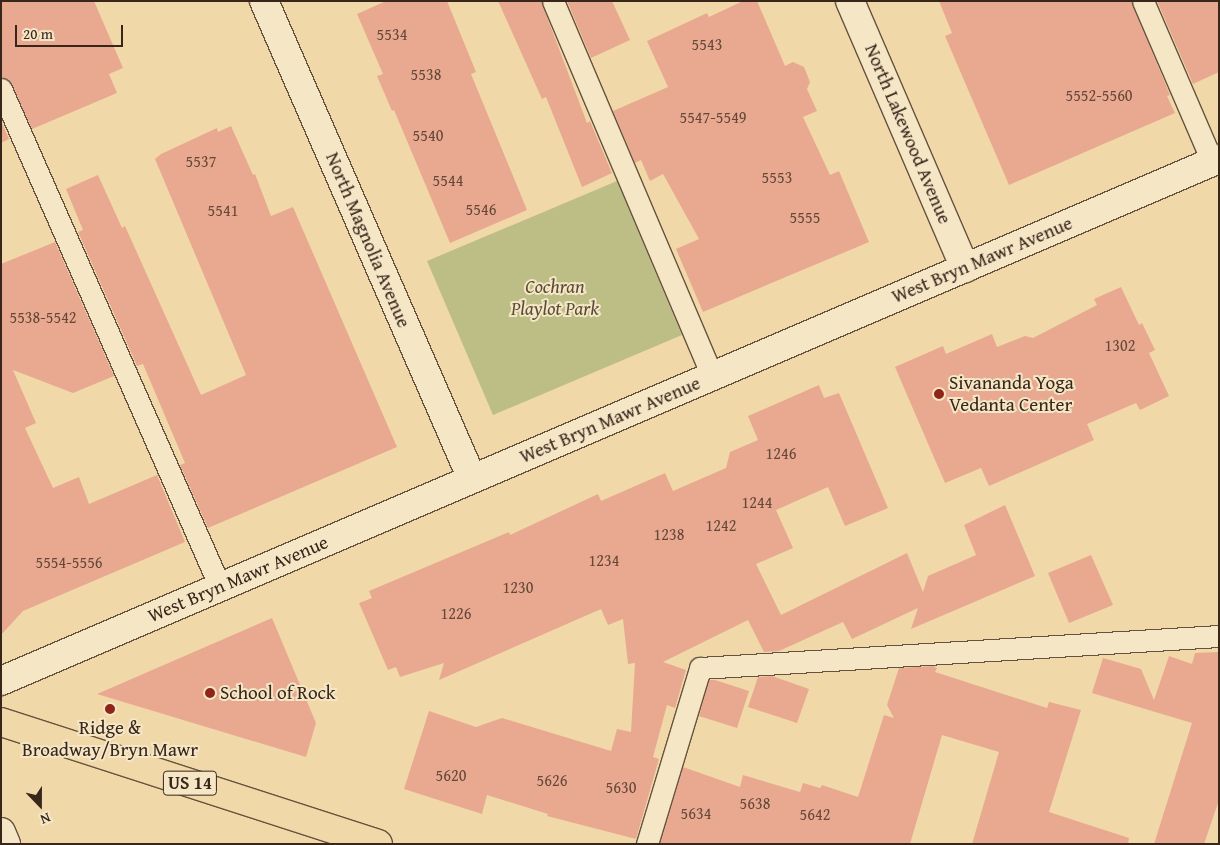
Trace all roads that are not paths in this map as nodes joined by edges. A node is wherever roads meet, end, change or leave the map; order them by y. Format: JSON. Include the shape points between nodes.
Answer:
{"nodes":[{"id":1,"x":264,"y":1,"type":"edge"},
{"id":2,"x":553,"y":1,"type":"edge"},
{"id":3,"x":850,"y":1,"type":"edge"},
{"id":4,"x":1143,"y":1,"type":"edge"},
{"id":5,"x":1,"y":89,"type":"edge"},
{"id":6,"x":1216,"y":160,"type":"edge"},
{"id":7,"x":965,"y":268,"type":"junction"},
{"id":8,"x":712,"y":376,"type":"junction"},
{"id":9,"x":472,"y":479,"type":"junction"},
{"id":10,"x":220,"y":587,"type":"junction"},
{"id":11,"x":1219,"y":636,"type":"edge"},
{"id":12,"x":1,"y":682,"type":"edge"},
{"id":13,"x":1,"y":722,"type":"edge"},
{"id":14,"x":1,"y":832,"type":"edge"},
{"id":15,"x":6,"y":844,"type":"edge"},
{"id":16,"x":378,"y":844,"type":"edge"},
{"id":17,"x":647,"y":844,"type":"edge"}],
"edges":[{"from":1,"to":9,"type":"street","name":"North Magnolia Avenue"},
{"from":2,"to":8,"type":"lane"},
{"from":3,"to":7,"type":"street","name":"North Lakewood Avenue"},
{"from":4,"to":6,"type":"lane"},
{"from":5,"to":10,"type":"lane"},
{"from":6,"to":7,"type":"street","name":"West Bryn Mawr Avenue"},
{"from":7,"to":8,"type":"street","name":"West Bryn Mawr Avenue"},
{"from":8,"to":9,"type":"street","name":"West Bryn Mawr Avenue"},
{"from":9,"to":10,"type":"street","name":"West Bryn Mawr Avenue"},
{"from":10,"to":12,"type":"street","name":"West Bryn Mawr Avenue"},
{"from":11,"to":17,"type":"lane","via":[[700,668]]},
{"from":13,"to":16,"type":"main road","number":"US 14"},
{"from":14,"to":15,"type":"street"}]}
